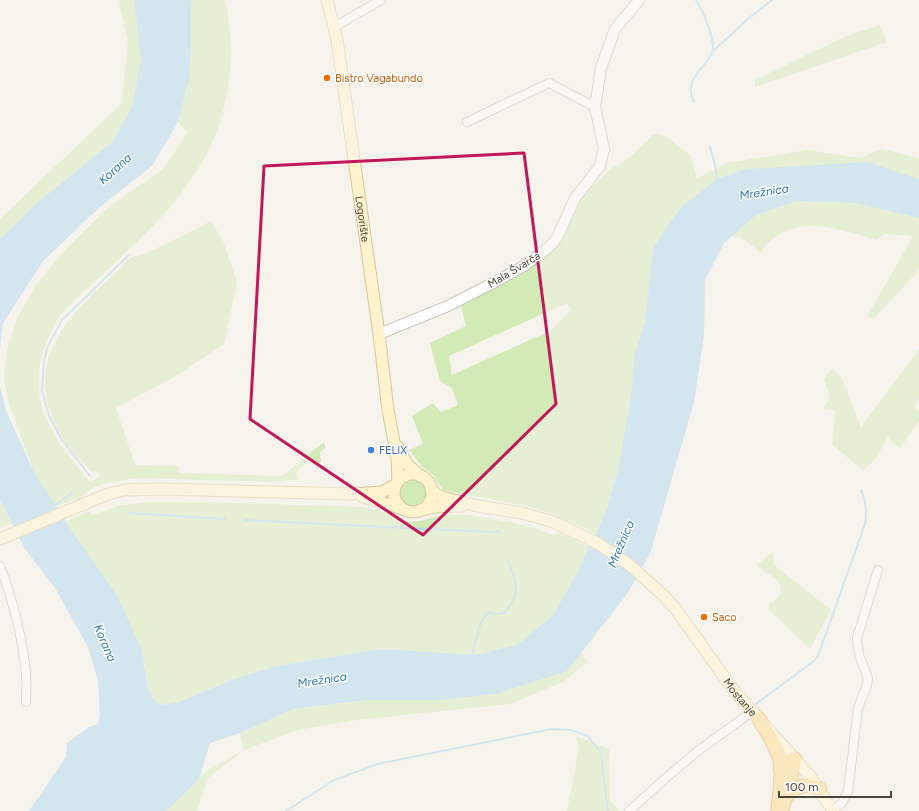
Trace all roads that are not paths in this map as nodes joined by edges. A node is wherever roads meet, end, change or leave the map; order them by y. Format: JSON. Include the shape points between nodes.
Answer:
{"nodes":[{"id":1,"x":327,"y":0,"type":"edge"},
{"id":2,"x":381,"y":0,"type":"edge"},
{"id":3,"x":639,"y":0,"type":"edge"},
{"id":4,"x":334,"y":27,"type":"junction"},
{"id":5,"x":595,"y":107,"type":"junction"},
{"id":6,"x":467,"y":122,"type":"dead end"},
{"id":7,"x":379,"y":334,"type":"junction"},
{"id":8,"x":394,"y":440,"type":"junction"},
{"id":9,"x":420,"y":476,"type":"junction"},
{"id":10,"x":397,"y":484,"type":"junction"},
{"id":11,"x":431,"y":489,"type":"junction"},
{"id":12,"x":352,"y":494,"type":"junction"},
{"id":13,"x":478,"y":506,"type":"junction"},
{"id":14,"x":400,"y":508,"type":"junction"},
{"id":15,"x":420,"y":511,"type":"junction"},
{"id":16,"x":1,"y":538,"type":"edge"},
{"id":17,"x":0,"y":566,"type":"edge"},
{"id":18,"x":878,"y":570,"type":"dead end"},
{"id":19,"x":26,"y":702,"type":"dead end"},
{"id":20,"x":755,"y":716,"type":"junction"},
{"id":21,"x":795,"y":759,"type":"junction"},
{"id":22,"x":780,"y":769,"type":"junction"},
{"id":23,"x":820,"y":789,"type":"junction"},
{"id":24,"x":786,"y":797,"type":"junction"},
{"id":25,"x":832,"y":810,"type":"edge"},
{"id":26,"x":630,"y":811,"type":"edge"},
{"id":27,"x":778,"y":811,"type":"edge"},
{"id":28,"x":782,"y":811,"type":"edge"}],
"edges":[{"from":1,"to":4,"type":"main road","name":"Logorište"},
{"from":2,"to":4,"type":"street"},
{"from":3,"to":5,"type":"street","name":"Mala Švarča","via":[[615,29],[601,68]]},
{"from":4,"to":7,"type":"main road","name":"Logorište"},
{"from":5,"to":6,"type":"street","via":[[550,83]]},
{"from":5,"to":7,"type":"street","name":"Mala Švarča","via":[[604,149],[600,166],[575,198],[562,229],[549,247],[524,266],[448,306]]},
{"from":7,"to":8,"type":"main road","name":"Logorište"},
{"from":8,"to":9,"type":"main road","name":"Logorište","via":[[407,464]]},
{"from":8,"to":10,"type":"main road","name":"Logorište"},
{"from":9,"to":10,"type":"main road","via":[[408,475]]},
{"from":9,"to":11,"type":"main road","via":[[429,483]]},
{"from":10,"to":12,"type":"main road","via":[[382,492]]},
{"from":10,"to":14,"type":"main road","via":[[394,497]]},
{"from":11,"to":13,"type":"main road","via":[[442,497]]},
{"from":11,"to":15,"type":"main road","via":[[431,500]]},
{"from":12,"to":14,"type":"main road"},
{"from":12,"to":16,"type":"main road","via":[[138,489],[115,492]]},
{"from":13,"to":15,"type":"main road","via":[[435,507]]},
{"from":13,"to":20,"type":"main road","name":"Mostanje","via":[[522,513],[554,522],[586,536],[632,567],[675,608]]},
{"from":14,"to":15,"type":"main road","via":[[409,512]]},
{"from":17,"to":19,"type":"street","via":[[8,587],[22,648]]},
{"from":18,"to":25,"type":"street","via":[[857,638],[859,656],[868,678],[858,708],[848,791],[842,803]]},
{"from":20,"to":21,"type":"main road","name":"Mostanje"},
{"from":20,"to":22,"type":"highway","via":[[776,750]]},
{"from":20,"to":26,"type":"street","via":[[694,755]]},
{"from":21,"to":22,"type":"highway","via":[[785,763]]},
{"from":21,"to":23,"type":"main road","name":"Mostanje"},
{"from":21,"to":24,"type":"highway"},
{"from":22,"to":27,"type":"highway"},
{"from":23,"to":24,"type":"highway","via":[[808,785],[800,786]]},
{"from":23,"to":25,"type":"main road","name":"Mostanje"},
{"from":24,"to":28,"type":"highway"}]}
